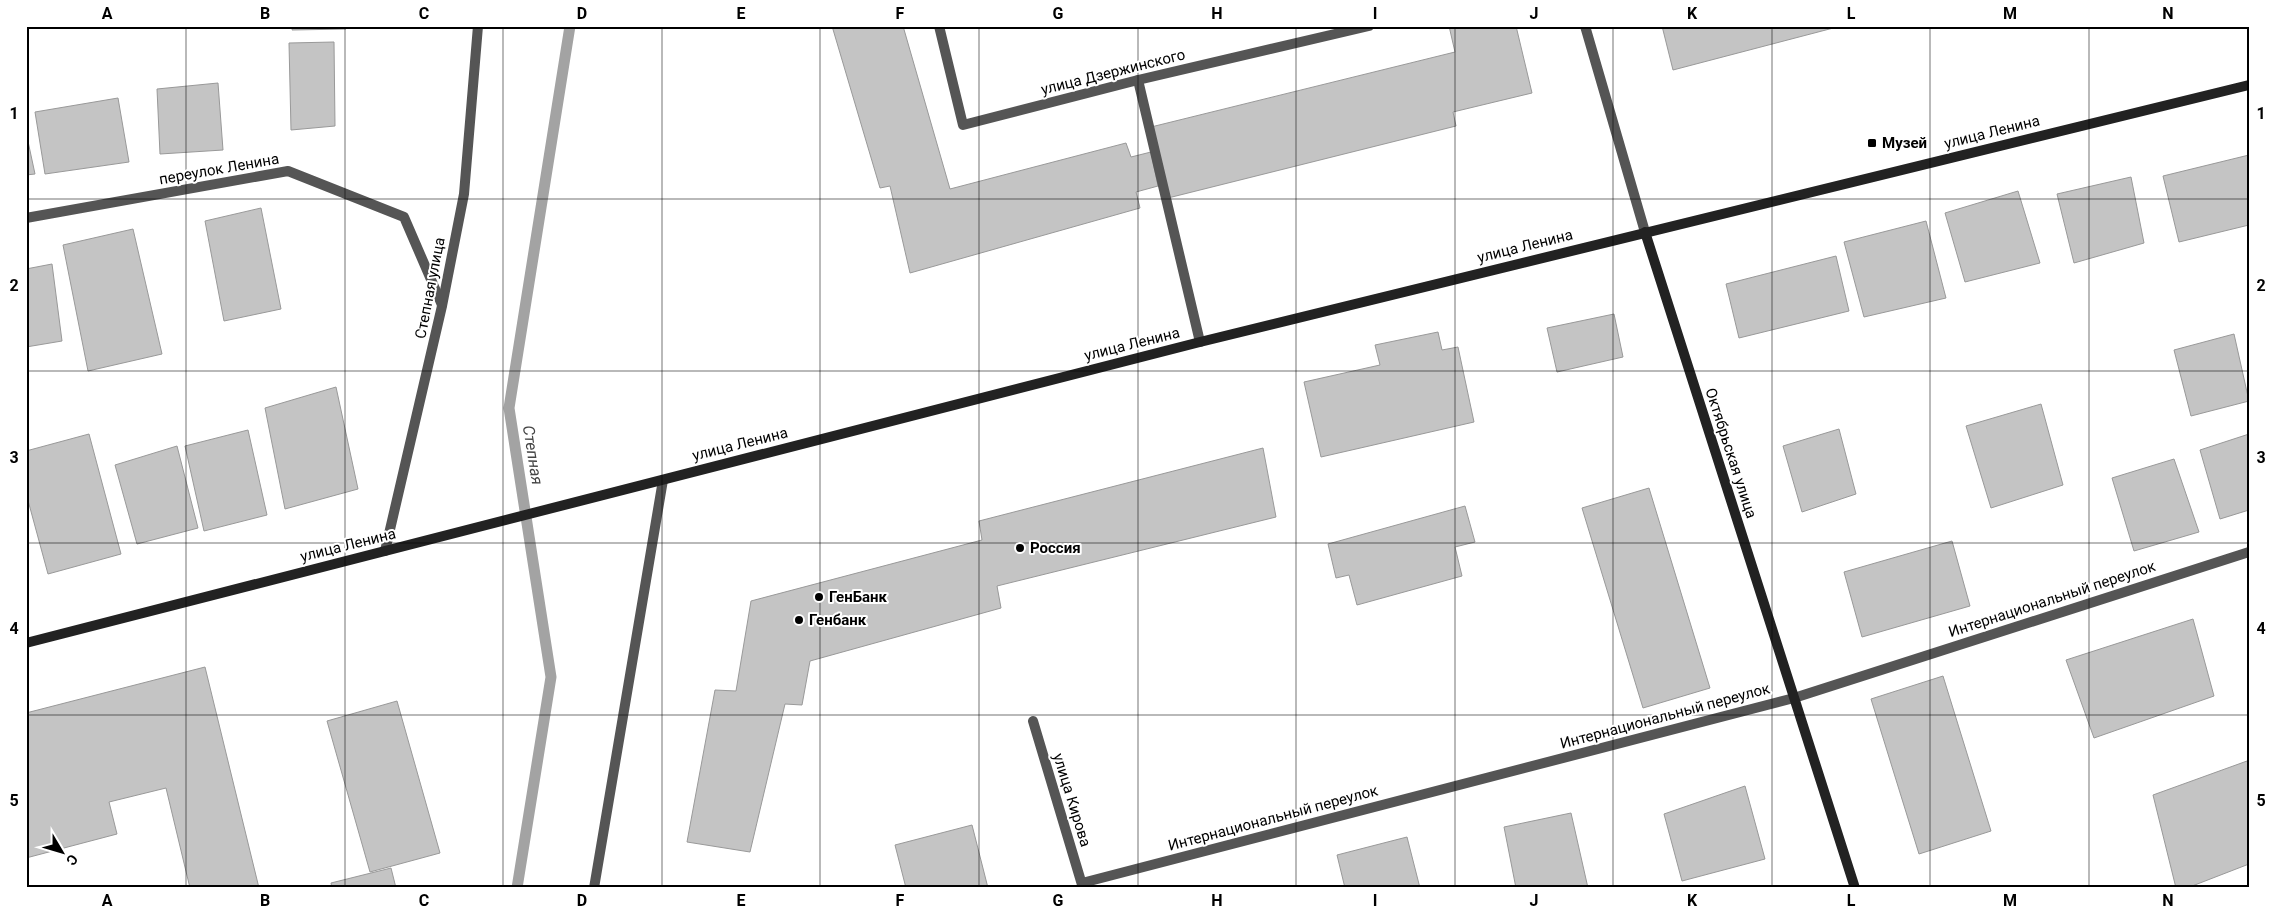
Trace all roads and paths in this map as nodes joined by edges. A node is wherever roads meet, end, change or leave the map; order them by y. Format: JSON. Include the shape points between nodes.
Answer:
{"nodes":[{"id":1,"x":478,"y":26,"type":"edge"},
{"id":2,"x":938,"y":26,"type":"edge"},
{"id":3,"x":1370,"y":26,"type":"edge"},
{"id":4,"x":1585,"y":26,"type":"edge"},
{"id":5,"x":1138,"y":80,"type":"junction"},
{"id":6,"x":2249,"y":85,"type":"edge"},
{"id":7,"x":26,"y":218,"type":"edge"},
{"id":8,"x":1645,"y":232,"type":"junction"},
{"id":9,"x":442,"y":306,"type":"junction"},
{"id":10,"x":1200,"y":342,"type":"junction"},
{"id":11,"x":663,"y":480,"type":"junction"},
{"id":12,"x":386,"y":551,"type":"junction"},
{"id":13,"x":2249,"y":552,"type":"edge"},
{"id":14,"x":26,"y":643,"type":"edge"},
{"id":15,"x":1794,"y":698,"type":"junction"},
{"id":16,"x":1033,"y":721,"type":"dead end"},
{"id":17,"x":1082,"y":885,"type":"edge"},
{"id":18,"x":594,"y":888,"type":"edge"},
{"id":19,"x":1854,"y":888,"type":"edge"}],
"edges":[{"from":1,"to":9,"type":"street","name":"Степная улица","via":[[464,194]]},
{"from":2,"to":5,"type":"street","name":"улица Дзержинского","via":[[963,125]]},
{"from":3,"to":5,"type":"street","name":"улица Дзержинского"},
{"from":4,"to":8,"type":"street","name":"Октябрьская улица"},
{"from":5,"to":10,"type":"street"},
{"from":6,"to":8,"type":"main road","name":"улица Ленина"},
{"from":7,"to":9,"type":"street","name":"переулок Ленина","via":[[288,171],[404,217]]},
{"from":8,"to":10,"type":"main road","name":"улица Ленина"},
{"from":8,"to":15,"type":"main road","name":"Октябрьская улица"},
{"from":9,"to":12,"type":"street","name":"Степная улица"},
{"from":10,"to":11,"type":"main road","name":"улица Ленина"},
{"from":11,"to":12,"type":"main road","name":"улица Ленина"},
{"from":11,"to":18,"type":"street"},
{"from":12,"to":14,"type":"main road","name":"улица Ленина"},
{"from":13,"to":15,"type":"street","name":"Интернациональный переулок"},
{"from":15,"to":17,"type":"street","name":"Интернациональный переулок"},
{"from":15,"to":19,"type":"main road","name":"Октябрьская улица"},
{"from":16,"to":17,"type":"street","name":"улица Кирова"}]}
